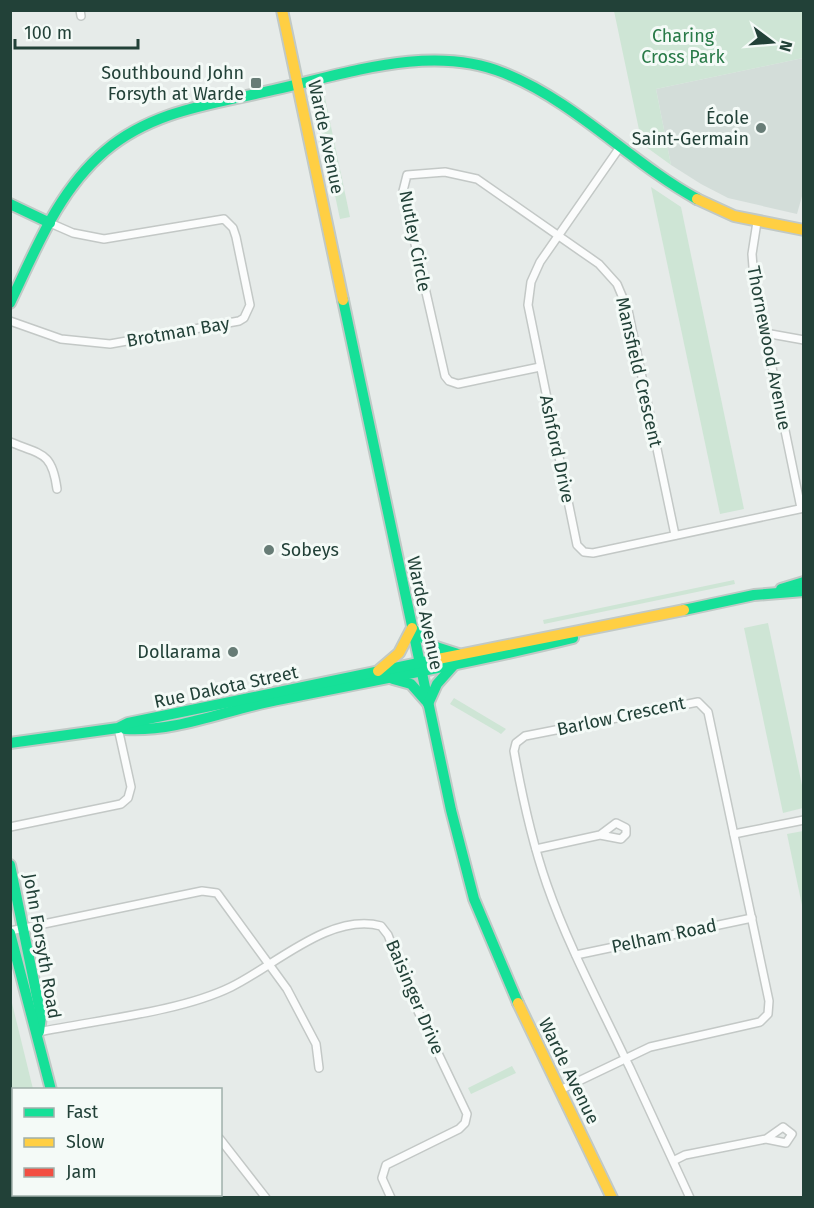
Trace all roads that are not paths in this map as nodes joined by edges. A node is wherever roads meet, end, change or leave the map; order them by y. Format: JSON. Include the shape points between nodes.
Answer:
{"nodes":[{"id":1,"x":282,"y":10,"type":"edge"},
{"id":2,"x":298,"y":85,"type":"junction"},
{"id":3,"x":620,"y":147,"type":"junction"},
{"id":4,"x":10,"y":204,"type":"edge"},
{"id":5,"x":757,"y":222,"type":"junction"},
{"id":6,"x":50,"y":224,"type":"junction"},
{"id":7,"x":804,"y":230,"type":"edge"},
{"id":8,"x":558,"y":236,"type":"junction"},
{"id":9,"x":10,"y":303,"type":"edge"},
{"id":10,"x":10,"y":321,"type":"edge"},
{"id":11,"x":765,"y":333,"type":"junction"},
{"id":12,"x":804,"y":340,"type":"edge"},
{"id":13,"x":540,"y":367,"type":"junction"},
{"id":14,"x":10,"y":442,"type":"edge"},
{"id":15,"x":57,"y":489,"type":"dead end"},
{"id":16,"x":802,"y":508,"type":"edge"},
{"id":17,"x":675,"y":535,"type":"junction"},
{"id":18,"x":804,"y":582,"type":"edge"},
{"id":19,"x":804,"y":591,"type":"edge"},
{"id":20,"x":772,"y":592,"type":"junction"},
{"id":21,"x":612,"y":625,"type":"junction"},
{"id":22,"x":412,"y":628,"type":"junction"},
{"id":23,"x":461,"y":655,"type":"junction"},
{"id":24,"x":454,"y":666,"type":"junction"},
{"id":25,"x":420,"y":668,"type":"junction"},
{"id":26,"x":376,"y":673,"type":"junction"},
{"id":27,"x":390,"y":678,"type":"junction"},
{"id":28,"x":428,"y":704,"type":"junction"},
{"id":29,"x":118,"y":728,"type":"junction"},
{"id":30,"x":14,"y":742,"type":"edge"},
{"id":31,"x":10,"y":749,"type":"edge"},
{"id":32,"x":804,"y":820,"type":"edge"},
{"id":33,"x":10,"y":826,"type":"edge"},
{"id":34,"x":734,"y":834,"type":"junction"},
{"id":35,"x":600,"y":835,"type":"dead end"},
{"id":36,"x":536,"y":849,"type":"junction"},
{"id":37,"x":10,"y":865,"type":"edge"},
{"id":38,"x":752,"y":918,"type":"junction"},
{"id":39,"x":25,"y":928,"type":"junction"},
{"id":40,"x":10,"y":932,"type":"edge"},
{"id":41,"x":576,"y":955,"type":"junction"},
{"id":42,"x":270,"y":963,"type":"junction"},
{"id":43,"x":39,"y":1032,"type":"junction"},
{"id":44,"x":625,"y":1058,"type":"junction"},
{"id":45,"x":319,"y":1068,"type":"dead end"},
{"id":46,"x":51,"y":1088,"type":"edge"},
{"id":47,"x":560,"y":1090,"type":"junction"},
{"id":48,"x":766,"y":1139,"type":"dead end"},
{"id":49,"x":222,"y":1142,"type":"edge"},
{"id":50,"x":675,"y":1160,"type":"junction"},
{"id":51,"x":263,"y":1196,"type":"edge"},
{"id":52,"x":391,"y":1197,"type":"edge"},
{"id":53,"x":612,"y":1197,"type":"edge"},
{"id":54,"x":690,"y":1197,"type":"edge"}],
"edges":[{"from":1,"to":2,"type":"main road","name":"Warde Avenue"},
{"from":2,"to":3,"type":"main road","via":[[408,62],[482,66],[530,85]]},
{"from":2,"to":6,"type":"main road","via":[[174,113],[137,128],[76,179]]},
{"from":2,"to":22,"type":"main road","name":"Warde Avenue"},
{"from":3,"to":5,"type":"main road","via":[[694,198]]},
{"from":3,"to":8,"type":"street","name":"Ashford Drive"},
{"from":4,"to":6,"type":"main road"},
{"from":5,"to":7,"type":"main road"},
{"from":5,"to":11,"type":"street","name":"Thornewood Avenue","via":[[752,267]]},
{"from":6,"to":9,"type":"main road"},
{"from":6,"to":10,"type":"street","name":"Brotman Bay","via":[[104,239],[224,219],[236,237],[250,305],[247,313],[239,321],[110,344],[61,339]]},
{"from":8,"to":13,"type":"street","name":"Ashford Drive","via":[[540,262],[530,289],[528,311]]},
{"from":8,"to":13,"type":"street","name":"Nutley Circle","via":[[477,179],[458,173],[429,172],[411,173],[404,179],[403,191],[445,376],[458,384]]},
{"from":8,"to":17,"type":"street","name":"Mansfield Crescent","via":[[605,270],[623,296]]},
{"from":11,"to":12,"type":"street"},
{"from":11,"to":16,"type":"street","name":"Thornewood Avenue"},
{"from":13,"to":17,"type":"street","name":"Ashford Drive","via":[[580,549],[593,553]]},
{"from":14,"to":15,"type":"street","via":[[47,458],[54,467]]},
{"from":16,"to":17,"type":"street","name":"Ashford Drive"},
{"from":18,"to":20,"type":"main road","name":"Rue Dakota Street"},
{"from":19,"to":20,"type":"main road","name":"Rue Dakota Street"},
{"from":20,"to":21,"type":"main road","name":"Rue Dakota Street"},
{"from":21,"to":23,"type":"main road","name":"Rue Dakota Street"},
{"from":21,"to":24,"type":"main road","name":"Rue Dakota Street","via":[[533,649]]},
{"from":22,"to":23,"type":"main road","via":[[433,645]]},
{"from":22,"to":25,"type":"main road","name":"Warde Avenue"},
{"from":22,"to":26,"type":"main road","via":[[399,653]]},
{"from":23,"to":25,"type":"main road","name":"Rue Dakota Street"},
{"from":24,"to":25,"type":"main road","name":"Rue Dakota Street"},
{"from":24,"to":28,"type":"main road","via":[[437,684]]},
{"from":25,"to":26,"type":"main road","name":"Rue Dakota Street"},
{"from":25,"to":27,"type":"main road","name":"Rue Dakota Street"},
{"from":25,"to":28,"type":"main road","name":"Warde Avenue"},
{"from":26,"to":29,"type":"main road","name":"Rue Dakota Street"},
{"from":27,"to":28,"type":"main road","via":[[411,684]]},
{"from":27,"to":29,"type":"main road","name":"Rue Dakota Street","via":[[157,727]]},
{"from":28,"to":47,"type":"main road","name":"Warde Avenue","via":[[474,899],[502,972]]},
{"from":29,"to":30,"type":"main road"},
{"from":29,"to":33,"type":"street","via":[[131,787],[128,798],[121,804]]},
{"from":30,"to":31,"type":"main road"},
{"from":32,"to":34,"type":"street"},
{"from":34,"to":36,"type":"street","name":"Barlow Crescent","via":[[708,712],[701,703],[691,701],[519,739],[514,754]]},
{"from":34,"to":38,"type":"street","name":"Barlow Crescent"},
{"from":35,"to":36,"type":"street"},
{"from":36,"to":41,"type":"street","name":"Barlow Crescent"},
{"from":37,"to":39,"type":"main road","name":"John Forsyth Road"},
{"from":38,"to":41,"type":"street","name":"Pelham Road"},
{"from":38,"to":44,"type":"street","name":"Barlow Crescent","via":[[770,1005],[765,1019],[662,1043]]},
{"from":39,"to":40,"type":"street"},
{"from":39,"to":42,"type":"street","via":[[209,891],[224,899]]},
{"from":39,"to":43,"type":"main road","name":"John Forsyth Road","via":[[41,1016]]},
{"from":40,"to":43,"type":"main road","name":"John Forsyth Road"},
{"from":41,"to":44,"type":"street","name":"Barlow Crescent"},
{"from":42,"to":43,"type":"street","name":"Baisinger Drive","via":[[232,987],[194,1000]]},
{"from":42,"to":45,"type":"street","via":[[316,1044]]},
{"from":42,"to":52,"type":"street","name":"Baisinger Drive","via":[[301,943],[335,930],[374,924],[386,930],[416,1007],[467,1114],[459,1129],[386,1165],[382,1178]]},
{"from":43,"to":46,"type":"main road","name":"John Forsyth Road"},
{"from":44,"to":47,"type":"street","name":"Barlow Crescent"},
{"from":44,"to":50,"type":"street","name":"Barlow Crescent"},
{"from":47,"to":53,"type":"main road","name":"Warde Avenue"},
{"from":48,"to":50,"type":"street"},
{"from":49,"to":51,"type":"street"},
{"from":50,"to":54,"type":"street","name":"Barlow Crescent"}]}
